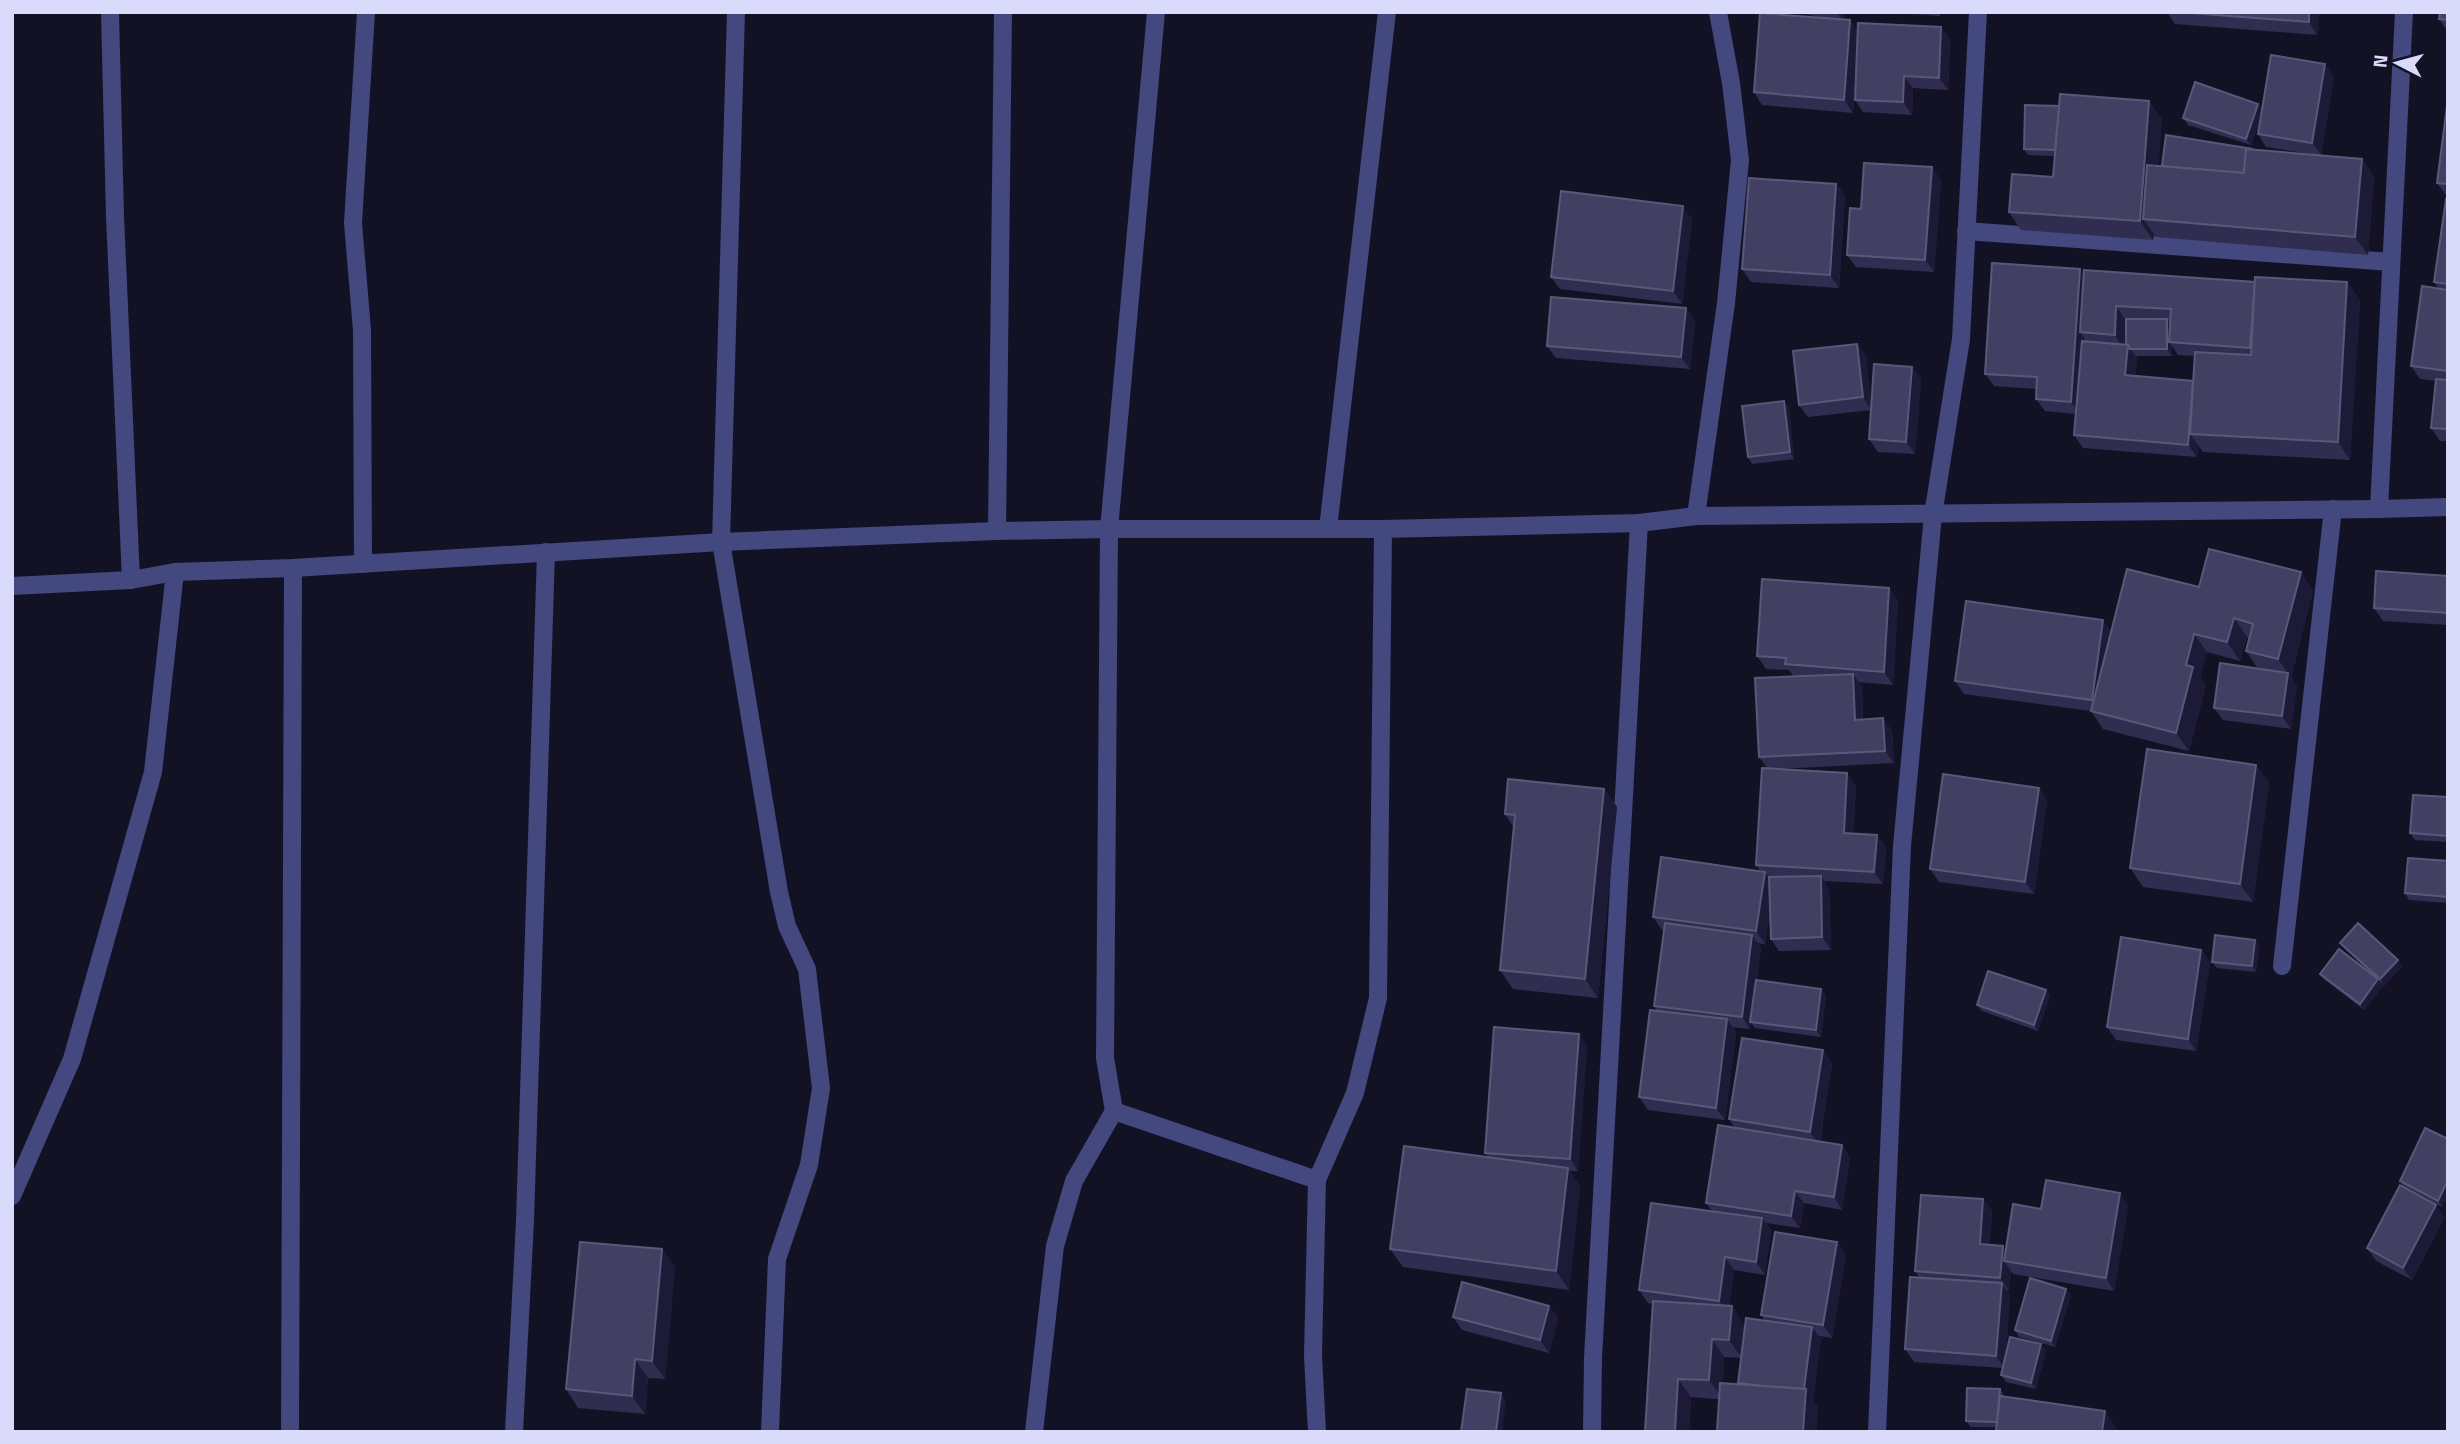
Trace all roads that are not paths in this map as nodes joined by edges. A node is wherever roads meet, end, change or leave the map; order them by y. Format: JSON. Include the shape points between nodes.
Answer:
{"nodes":[{"id":1,"x":110,"y":12,"type":"edge"},
{"id":2,"x":366,"y":12,"type":"edge"},
{"id":3,"x":736,"y":12,"type":"edge"},
{"id":4,"x":1003,"y":12,"type":"edge"},
{"id":5,"x":1156,"y":12,"type":"edge"},
{"id":6,"x":1387,"y":12,"type":"edge"},
{"id":7,"x":1718,"y":12,"type":"edge"},
{"id":8,"x":1978,"y":12,"type":"edge"},
{"id":9,"x":2404,"y":12,"type":"edge"},
{"id":10,"x":1966,"y":231,"type":"junction"},
{"id":11,"x":2391,"y":262,"type":"junction"},
{"id":12,"x":2448,"y":507,"type":"edge"},
{"id":13,"x":2333,"y":509,"type":"junction"},
{"id":14,"x":2379,"y":509,"type":"junction"},
{"id":15,"x":1933,"y":515,"type":"junction"},
{"id":16,"x":1696,"y":516,"type":"junction"},
{"id":17,"x":1639,"y":523,"type":"junction"},
{"id":18,"x":1109,"y":528,"type":"junction"},
{"id":19,"x":1328,"y":529,"type":"junction"},
{"id":20,"x":1383,"y":529,"type":"junction"},
{"id":21,"x":997,"y":531,"type":"junction"},
{"id":22,"x":721,"y":542,"type":"junction"},
{"id":23,"x":547,"y":552,"type":"junction"},
{"id":24,"x":363,"y":564,"type":"junction"},
{"id":25,"x":293,"y":568,"type":"junction"},
{"id":26,"x":175,"y":572,"type":"junction"},
{"id":27,"x":131,"y":580,"type":"junction"},
{"id":28,"x":12,"y":586,"type":"edge"},
{"id":29,"x":2282,"y":966,"type":"dead end"},
{"id":30,"x":1114,"y":1111,"type":"junction"},
{"id":31,"x":1317,"y":1180,"type":"junction"},
{"id":32,"x":12,"y":1196,"type":"edge"},
{"id":33,"x":290,"y":1432,"type":"edge"},
{"id":34,"x":514,"y":1432,"type":"edge"},
{"id":35,"x":770,"y":1432,"type":"edge"},
{"id":36,"x":1034,"y":1432,"type":"edge"},
{"id":37,"x":1317,"y":1432,"type":"edge"},
{"id":38,"x":1592,"y":1432,"type":"edge"},
{"id":39,"x":1877,"y":1432,"type":"edge"}],
"edges":[{"from":1,"to":27,"type":"street"},
{"from":2,"to":24,"type":"street","via":[[353,223],[362,330]]},
{"from":3,"to":22,"type":"street"},
{"from":4,"to":21,"type":"street"},
{"from":5,"to":18,"type":"street"},
{"from":6,"to":19,"type":"street"},
{"from":7,"to":16,"type":"street","via":[[1740,160],[1726,303]]},
{"from":8,"to":10,"type":"street"},
{"from":9,"to":11,"type":"street"},
{"from":10,"to":11,"type":"street"},
{"from":10,"to":15,"type":"street","via":[[1961,339]]},
{"from":11,"to":14,"type":"street"},
{"from":12,"to":14,"type":"street"},
{"from":13,"to":14,"type":"street"},
{"from":13,"to":15,"type":"street"},
{"from":13,"to":29,"type":"street"},
{"from":15,"to":16,"type":"street"},
{"from":15,"to":39,"type":"street","via":[[1902,846]]},
{"from":16,"to":17,"type":"street"},
{"from":17,"to":20,"type":"street"},
{"from":17,"to":38,"type":"street"},
{"from":18,"to":19,"type":"street"},
{"from":18,"to":21,"type":"street"},
{"from":18,"to":30,"type":"street","via":[[1105,1058]]},
{"from":19,"to":20,"type":"street"},
{"from":20,"to":31,"type":"street","via":[[1378,998],[1355,1093]]},
{"from":21,"to":22,"type":"street"},
{"from":22,"to":23,"type":"street"},
{"from":22,"to":35,"type":"street","via":[[779,892],[787,926],[807,969],[821,1088],[808,1165],[777,1259]]},
{"from":23,"to":24,"type":"street"},
{"from":23,"to":34,"type":"street","via":[[526,1208]]},
{"from":24,"to":25,"type":"street"},
{"from":25,"to":26,"type":"street"},
{"from":25,"to":33,"type":"street"},
{"from":26,"to":27,"type":"street"},
{"from":26,"to":32,"type":"street","via":[[153,772],[72,1059]]},
{"from":27,"to":28,"type":"street"},
{"from":30,"to":31,"type":"street"},
{"from":30,"to":36,"type":"street","via":[[1074,1181],[1055,1246]]},
{"from":31,"to":37,"type":"street","via":[[1313,1356]]}]}
